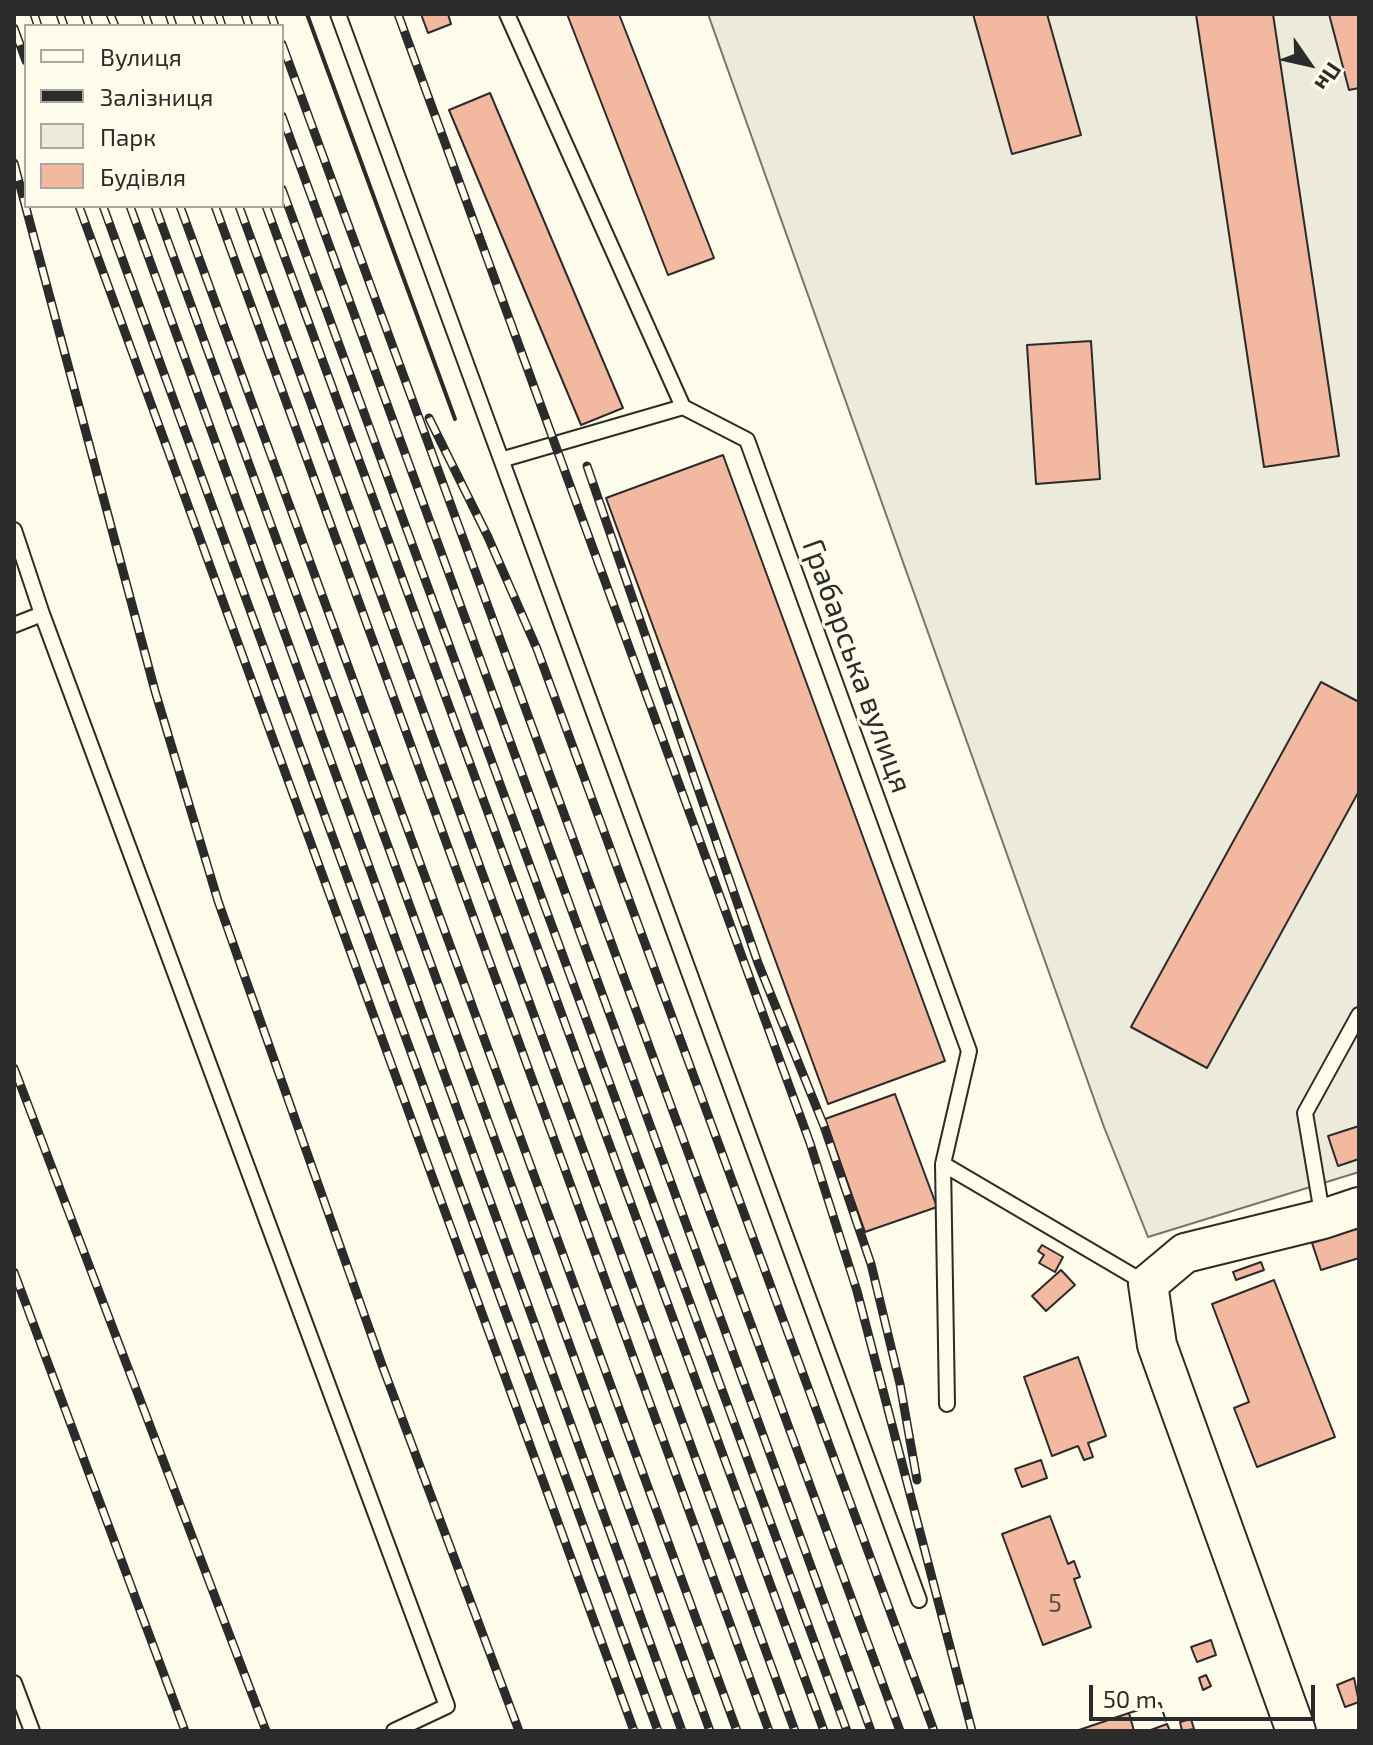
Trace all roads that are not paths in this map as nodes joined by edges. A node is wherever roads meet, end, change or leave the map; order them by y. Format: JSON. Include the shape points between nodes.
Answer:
{"nodes":[{"id":1,"x":338,"y":14,"type":"edge"},
{"id":2,"x":507,"y":14,"type":"edge"},
{"id":3,"x":683,"y":407,"type":"junction"},
{"id":4,"x":504,"y":459,"type":"junction"},
{"id":5,"x":14,"y":530,"type":"edge"},
{"id":6,"x":42,"y":614,"type":"junction"},
{"id":7,"x":14,"y":625,"type":"edge"},
{"id":8,"x":1359,"y":1015,"type":"edge"},
{"id":9,"x":943,"y":1164,"type":"junction"},
{"id":10,"x":1359,"y":1207,"type":"edge"},
{"id":11,"x":1323,"y":1219,"type":"junction"},
{"id":12,"x":1148,"y":1284,"type":"junction"},
{"id":13,"x":947,"y":1404,"type":"dead end"},
{"id":14,"x":919,"y":1600,"type":"dead end"},
{"id":15,"x":14,"y":1683,"type":"edge"},
{"id":16,"x":32,"y":1731,"type":"edge"},
{"id":17,"x":394,"y":1731,"type":"edge"},
{"id":18,"x":1296,"y":1731,"type":"edge"}],
"edges":[{"from":1,"to":4,"type":"lane"},
{"from":2,"to":3,"type":"lane"},
{"from":3,"to":4,"type":"lane"},
{"from":3,"to":9,"type":"lane","name":"Грабарська вулиця","via":[[747,440],[969,1051]]},
{"from":4,"to":14,"type":"lane"},
{"from":5,"to":6,"type":"lane"},
{"from":6,"to":7,"type":"lane"},
{"from":6,"to":17,"type":"lane","via":[[447,1706]]},
{"from":8,"to":11,"type":"lane","via":[[1305,1113]]},
{"from":9,"to":12,"type":"lane"},
{"from":9,"to":13,"type":"lane","name":"Грабарська вулиця"},
{"from":10,"to":11,"type":"street"},
{"from":11,"to":12,"type":"street","via":[[1185,1253]]},
{"from":12,"to":18,"type":"street","via":[[1157,1345]]},
{"from":15,"to":16,"type":"lane"}]}
